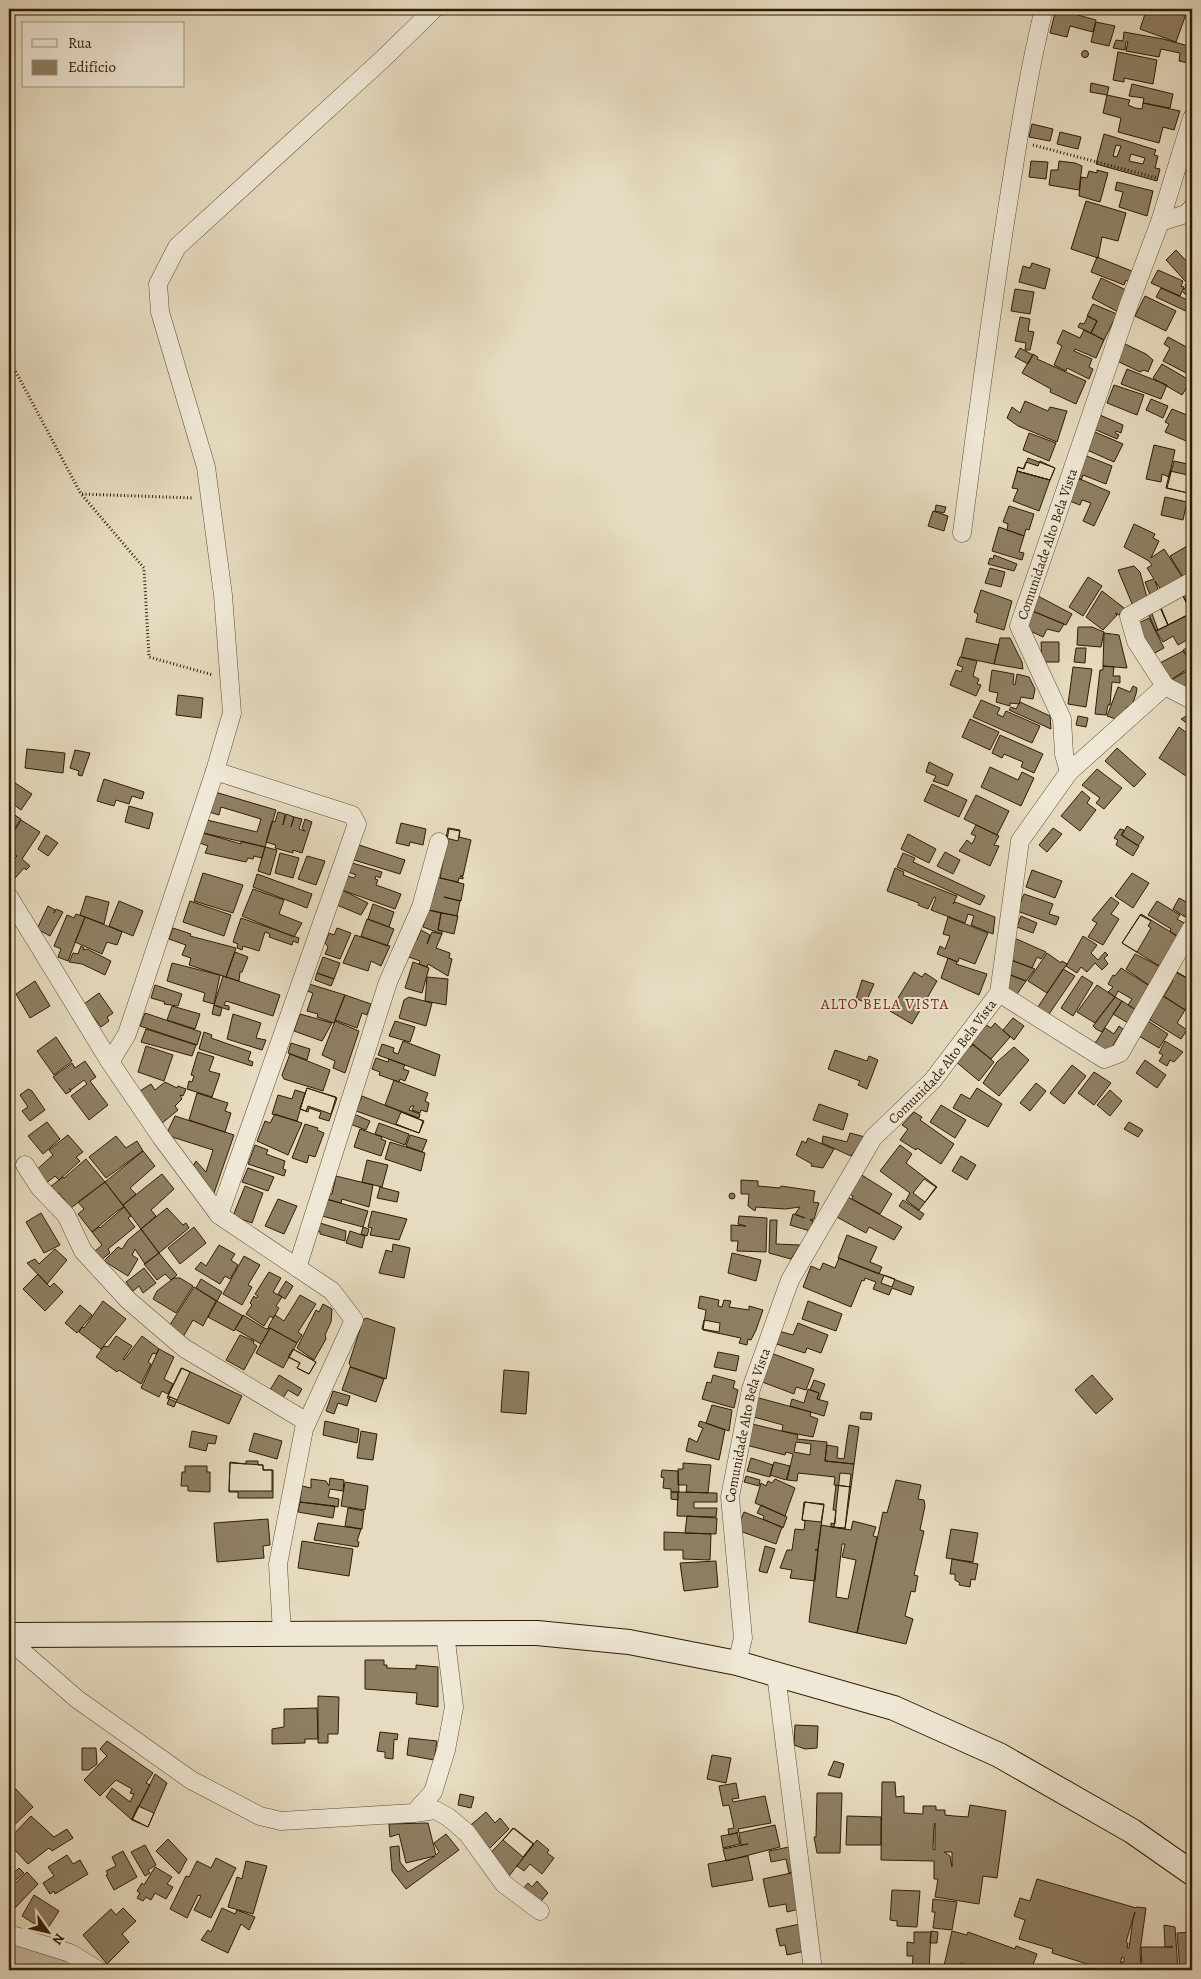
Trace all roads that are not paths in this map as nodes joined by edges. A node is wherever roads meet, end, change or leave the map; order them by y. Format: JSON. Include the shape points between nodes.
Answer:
{"nodes":[{"id":1,"x":434,"y":9,"type":"edge"},
{"id":2,"x":1044,"y":9,"type":"edge"},
{"id":3,"x":1192,"y":118,"type":"edge"},
{"id":4,"x":1192,"y":208,"type":"edge"},
{"id":5,"x":1160,"y":222,"type":"junction"},
{"id":6,"x":962,"y":533,"type":"dead end"},
{"id":7,"x":1192,"y":581,"type":"edge"},
{"id":8,"x":1165,"y":686,"type":"junction"},
{"id":9,"x":1192,"y":700,"type":"edge"},
{"id":10,"x":215,"y":771,"type":"junction"},
{"id":11,"x":1070,"y":772,"type":"junction"},
{"id":12,"x":438,"y":842,"type":"dead end"},
{"id":13,"x":9,"y":897,"type":"edge"},
{"id":14,"x":1191,"y":929,"type":"edge"},
{"id":15,"x":999,"y":993,"type":"junction"},
{"id":16,"x":110,"y":1062,"type":"junction"},
{"id":17,"x":25,"y":1166,"type":"dead end"},
{"id":18,"x":219,"y":1215,"type":"junction"},
{"id":19,"x":297,"y":1268,"type":"junction"},
{"id":20,"x":307,"y":1422,"type":"junction"},
{"id":21,"x":282,"y":1633,"type":"junction"},
{"id":22,"x":445,"y":1633,"type":"junction"},
{"id":23,"x":9,"y":1635,"type":"edge"},
{"id":24,"x":9,"y":1640,"type":"edge"},
{"id":25,"x":737,"y":1663,"type":"junction"},
{"id":26,"x":776,"y":1674,"type":"junction"},
{"id":27,"x":433,"y":1792,"type":"junction"},
{"id":28,"x":435,"y":1810,"type":"junction"},
{"id":29,"x":414,"y":1814,"type":"junction"},
{"id":30,"x":1192,"y":1873,"type":"edge"},
{"id":31,"x":540,"y":1911,"type":"dead end"},
{"id":32,"x":9,"y":1934,"type":"edge"},
{"id":33,"x":98,"y":1970,"type":"edge"},
{"id":34,"x":814,"y":1970,"type":"edge"}],
"edges":[{"from":1,"to":10,"type":"street","via":[[386,57],[177,247],[158,284],[160,312],[206,467],[223,595],[232,713]]},
{"from":2,"to":6,"type":"street","via":[[1029,70],[982,372]]},
{"from":3,"to":5,"type":"street","name":"Comunidade Alto Bela Vista"},
{"from":4,"to":5,"type":"street","via":[[1186,214]]},
{"from":5,"to":11,"type":"street","name":"Comunidade Alto Bela Vista","via":[[1019,626],[1062,719],[1064,754]]},
{"from":7,"to":8,"type":"street","via":[[1129,616],[1136,642]]},
{"from":8,"to":9,"type":"street"},
{"from":8,"to":11,"type":"street"},
{"from":10,"to":16,"type":"street","via":[[127,1034]]},
{"from":10,"to":18,"type":"street","via":[[352,815],[357,824]]},
{"from":11,"to":15,"type":"street","name":"Comunidade Alto Bela Vista","via":[[1020,841]]},
{"from":12,"to":19,"type":"street","via":[[421,907],[388,982]]},
{"from":13,"to":16,"type":"street"},
{"from":14,"to":15,"type":"street","via":[[1120,1053],[1104,1059]]},
{"from":15,"to":25,"type":"street","name":"Comunidade Alto Bela Vista","via":[[933,1080],[873,1138],[790,1280],[751,1389],[730,1497],[743,1638]]},
{"from":16,"to":18,"type":"street"},
{"from":17,"to":20,"type":"street","via":[[40,1188],[66,1215],[83,1251],[128,1300],[184,1348]]},
{"from":18,"to":19,"type":"street"},
{"from":19,"to":20,"type":"street","via":[[332,1291],[354,1320]]},
{"from":20,"to":21,"type":"street","via":[[278,1564]]},
{"from":21,"to":22,"type":"main road"},
{"from":21,"to":23,"type":"main road"},
{"from":22,"to":25,"type":"main road","via":[[537,1633],[620,1641]]},
{"from":22,"to":27,"type":"street","via":[[454,1706],[446,1750]]},
{"from":24,"to":29,"type":"street","via":[[77,1699],[191,1780],[260,1816],[281,1821]]},
{"from":25,"to":26,"type":"main road"},
{"from":26,"to":30,"type":"main road","via":[[894,1708],[999,1755],[1132,1831]]},
{"from":26,"to":34,"type":"street"},
{"from":27,"to":28,"type":"street"},
{"from":27,"to":29,"type":"street"},
{"from":28,"to":29,"type":"street"},
{"from":28,"to":31,"type":"street","via":[[467,1833],[504,1884]]},
{"from":32,"to":33,"type":"street","via":[[70,1953]]}]}
